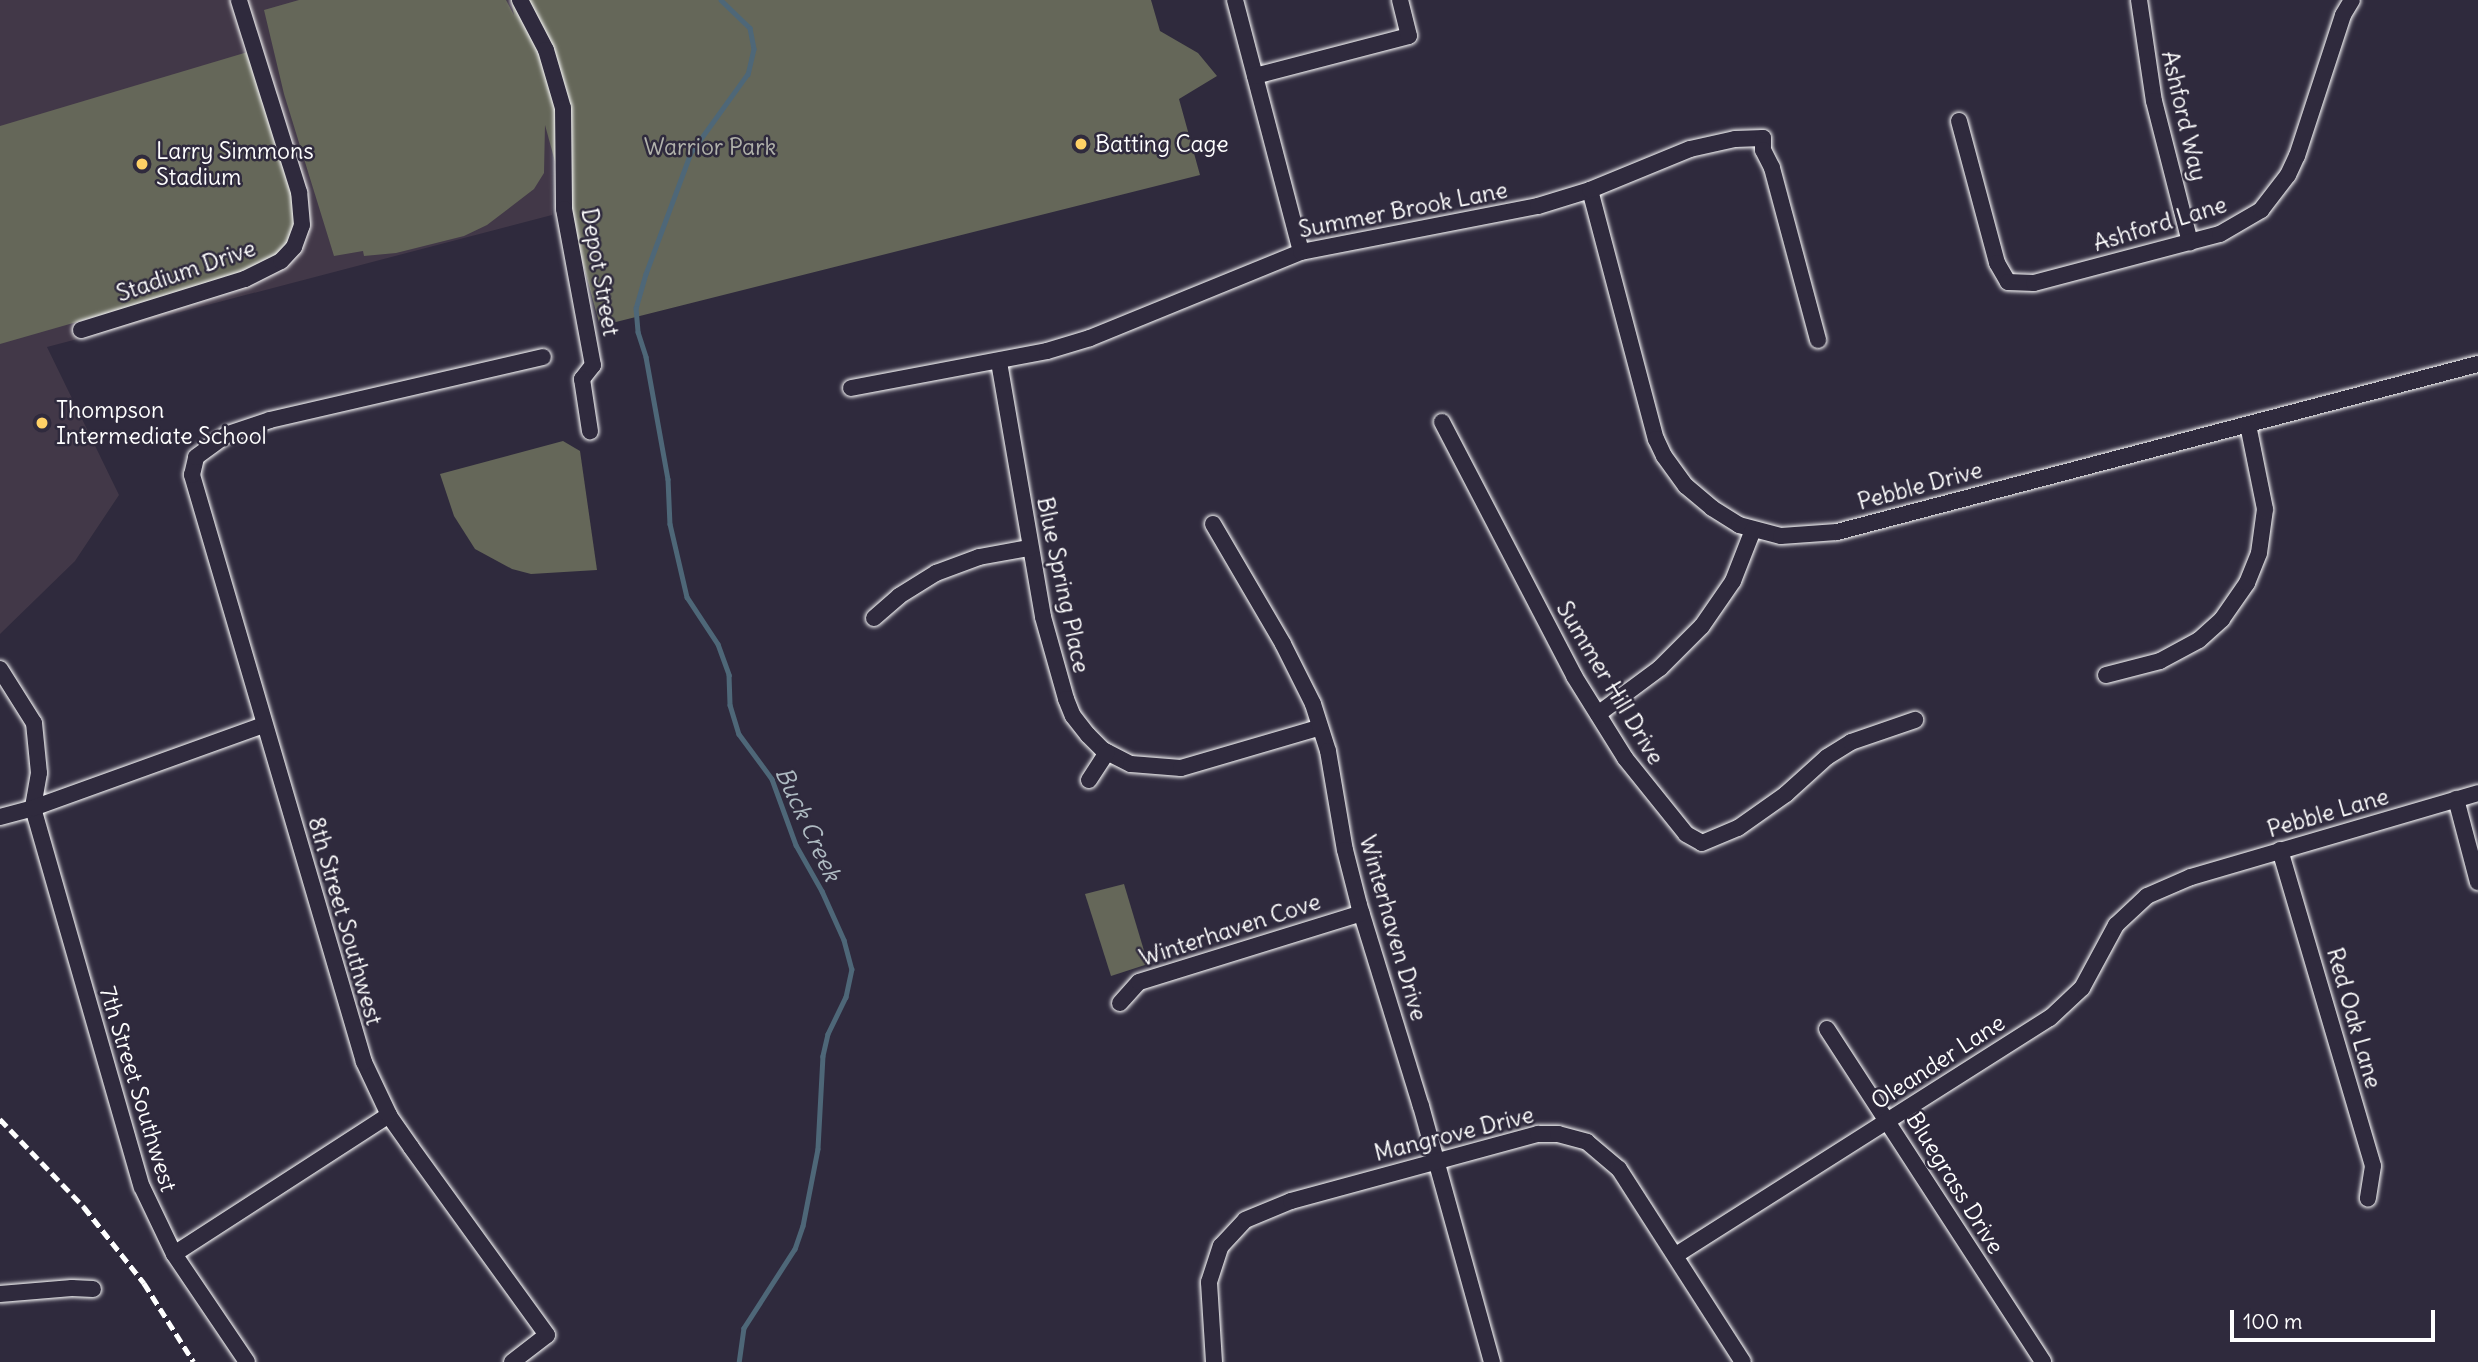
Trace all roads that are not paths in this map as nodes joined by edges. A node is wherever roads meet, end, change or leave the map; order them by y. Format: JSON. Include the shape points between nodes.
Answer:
{"nodes":[{"id":1,"x":239,"y":0,"type":"edge"},
{"id":2,"x":520,"y":0,"type":"edge"},
{"id":3,"x":1235,"y":0,"type":"edge"},
{"id":4,"x":1400,"y":0,"type":"edge"},
{"id":5,"x":2139,"y":0,"type":"edge"},
{"id":6,"x":2352,"y":0,"type":"edge"},
{"id":7,"x":1255,"y":76,"type":"junction"},
{"id":8,"x":1959,"y":121,"type":"dead end"},
{"id":9,"x":1590,"y":190,"type":"junction"},
{"id":10,"x":2190,"y":242,"type":"junction"},
{"id":11,"x":1301,"y":252,"type":"junction"},
{"id":12,"x":81,"y":330,"type":"dead end"},
{"id":13,"x":1818,"y":340,"type":"dead end"},
{"id":14,"x":543,"y":357,"type":"dead end"},
{"id":15,"x":999,"y":362,"type":"junction"},
{"id":16,"x":2478,"y":363,"type":"edge"},
{"id":17,"x":851,"y":388,"type":"dead end"},
{"id":18,"x":1442,"y":422,"type":"dead end"},
{"id":19,"x":2248,"y":425,"type":"junction"},
{"id":20,"x":590,"y":431,"type":"dead end"},
{"id":21,"x":1213,"y":524,"type":"dead end"},
{"id":22,"x":1753,"y":530,"type":"junction"},
{"id":23,"x":1029,"y":548,"type":"junction"},
{"id":24,"x":874,"y":618,"type":"dead end"},
{"id":25,"x":0,"y":669,"type":"edge"},
{"id":26,"x":2106,"y":675,"type":"dead end"},
{"id":27,"x":1598,"y":714,"type":"junction"},
{"id":28,"x":1915,"y":720,"type":"dead end"},
{"id":29,"x":264,"y":725,"type":"junction"},
{"id":30,"x":1318,"y":728,"type":"junction"},
{"id":31,"x":1107,"y":752,"type":"junction"},
{"id":32,"x":1089,"y":780,"type":"dead end"},
{"id":33,"x":2478,"y":793,"type":"edge"},
{"id":34,"x":2456,"y":799,"type":"junction"},
{"id":35,"x":33,"y":808,"type":"junction"},
{"id":36,"x":0,"y":817,"type":"edge"},
{"id":37,"x":2280,"y":850,"type":"junction"},
{"id":38,"x":2191,"y":877,"type":"joint"},
{"id":39,"x":2478,"y":882,"type":"edge"},
{"id":40,"x":1362,"y":913,"type":"junction"},
{"id":41,"x":1120,"y":1003,"type":"dead end"},
{"id":42,"x":1827,"y":1029,"type":"dead end"},
{"id":43,"x":389,"y":1115,"type":"junction"},
{"id":44,"x":1889,"y":1121,"type":"junction"},
{"id":45,"x":1435,"y":1160,"type":"junction"},
{"id":46,"x":2368,"y":1199,"type":"dead end"},
{"id":47,"x":174,"y":1254,"type":"junction"},
{"id":48,"x":1676,"y":1255,"type":"junction"},
{"id":49,"x":93,"y":1289,"type":"dead end"},
{"id":50,"x":0,"y":1294,"type":"edge"},
{"id":51,"x":247,"y":1362,"type":"edge"},
{"id":52,"x":512,"y":1362,"type":"edge"},
{"id":53,"x":1214,"y":1362,"type":"edge"},
{"id":54,"x":1492,"y":1362,"type":"edge"},
{"id":55,"x":1743,"y":1362,"type":"edge"},
{"id":56,"x":2043,"y":1362,"type":"edge"}],
"edges":[{"from":1,"to":12,"type":"street","name":"Stadium Drive","via":[[299,192],[302,225],[294,247],[281,261],[245,279]]},
{"from":2,"to":20,"type":"street","name":"Depot Street","via":[[546,50],[563,108],[564,209],[593,365],[582,379]]},
{"from":3,"to":7,"type":"street"},
{"from":4,"to":7,"type":"street","via":[[1409,36]]},
{"from":5,"to":10,"type":"street","name":"Ashford Way","via":[[2154,101]]},
{"from":6,"to":10,"type":"street","name":"Ashford Lane","via":[[2343,15],[2297,156],[2279,190],[2233,229]]},
{"from":7,"to":11,"type":"street"},
{"from":8,"to":10,"type":"street","name":"Ashford Lane","via":[[1997,263],[2008,282],[2034,283]]},
{"from":9,"to":11,"type":"street","name":"Summer Brook Lane","via":[[1517,211]]},
{"from":9,"to":13,"type":"street","name":"Summer Brook Lane","via":[[1690,149],[1763,138]]},
{"from":9,"to":22,"type":"street","name":"Pebble Drive","via":[[1656,439],[1674,471],[1699,499]]},
{"from":11,"to":15,"type":"street","name":"Summer Brook Lane","via":[[1090,338]]},
{"from":14,"to":29,"type":"street","name":"8th Street Southwest","via":[[270,421],[228,434],[196,457],[192,484]]},
{"from":15,"to":17,"type":"street","name":"Summer Brook Lane"},
{"from":15,"to":23,"type":"street","name":"Blue Spring Place"},
{"from":16,"to":19,"type":"street","name":"Pebble Drive"},
{"from":18,"to":27,"type":"street","name":"Summer Hill Drive","via":[[1527,589]]},
{"from":19,"to":22,"type":"street","name":"Pebble Drive","via":[[1837,532],[1802,537]]},
{"from":19,"to":26,"type":"street","via":[[2264,509],[2261,546],[2247,583],[2199,640],[2160,660]]},
{"from":21,"to":30,"type":"street","name":"Winterhaven Drive","via":[[1301,677]]},
{"from":22,"to":27,"type":"street","via":[[1732,581],[1702,626],[1660,668]]},
{"from":23,"to":24,"type":"street","via":[[979,557],[936,573]]},
{"from":23,"to":31,"type":"street","name":"Blue Spring Place","via":[[1066,699],[1073,716]]},
{"from":25,"to":35,"type":"street","via":[[34,723],[40,773]]},
{"from":27,"to":28,"type":"street","name":"Summer Hill Drive","via":[[1682,830],[1702,843],[1738,828],[1852,742]]},
{"from":29,"to":35,"type":"street"},
{"from":29,"to":43,"type":"street","name":"8th Street Southwest","via":[[349,1016]]},
{"from":30,"to":31,"type":"street","name":"Blue Spring Place","via":[[1181,768],[1131,764]]},
{"from":30,"to":40,"type":"street","name":"Winterhaven Drive","via":[[1328,751],[1345,850]]},
{"from":31,"to":32,"type":"street"},
{"from":33,"to":34,"type":"street","name":"Pebble Lane"},
{"from":34,"to":37,"type":"street","name":"Pebble Lane"},
{"from":34,"to":39,"type":"street"},
{"from":35,"to":36,"type":"street"},
{"from":35,"to":47,"type":"street","name":"7th Street Southwest","via":[[142,1187]]},
{"from":37,"to":38,"type":"street","name":"Pebble Lane"},
{"from":37,"to":46,"type":"street","name":"Red Oak Lane","via":[[2373,1166]]},
{"from":38,"to":44,"type":"street","name":"Oleander Lane","via":[[2147,896],[2124,914],[2082,988],[2050,1018]]},
{"from":40,"to":41,"type":"street","name":"Winterhaven Cove","via":[[1139,982]]},
{"from":40,"to":45,"type":"street","name":"Winterhaven Drive"},
{"from":42,"to":44,"type":"street","name":"Bluegrass Drive"},
{"from":43,"to":47,"type":"street"},
{"from":43,"to":52,"type":"street","name":"8th Street Southwest","via":[[547,1335]]},
{"from":44,"to":48,"type":"street","name":"Oleander Lane"},
{"from":44,"to":56,"type":"street","name":"Bluegrass Drive"},
{"from":45,"to":48,"type":"street","name":"Mangrove Drive","via":[[1538,1133],[1576,1138],[1596,1148],[1619,1169]]},
{"from":45,"to":53,"type":"street","name":"Mangrove Drive","via":[[1291,1200],[1245,1220],[1221,1246],[1209,1282]]},
{"from":45,"to":54,"type":"street","name":"Winterhaven Drive"},
{"from":47,"to":51,"type":"street","name":"7th Street Southwest"},
{"from":48,"to":55,"type":"street","name":"Mangrove Drive"},
{"from":49,"to":50,"type":"street"}]}
